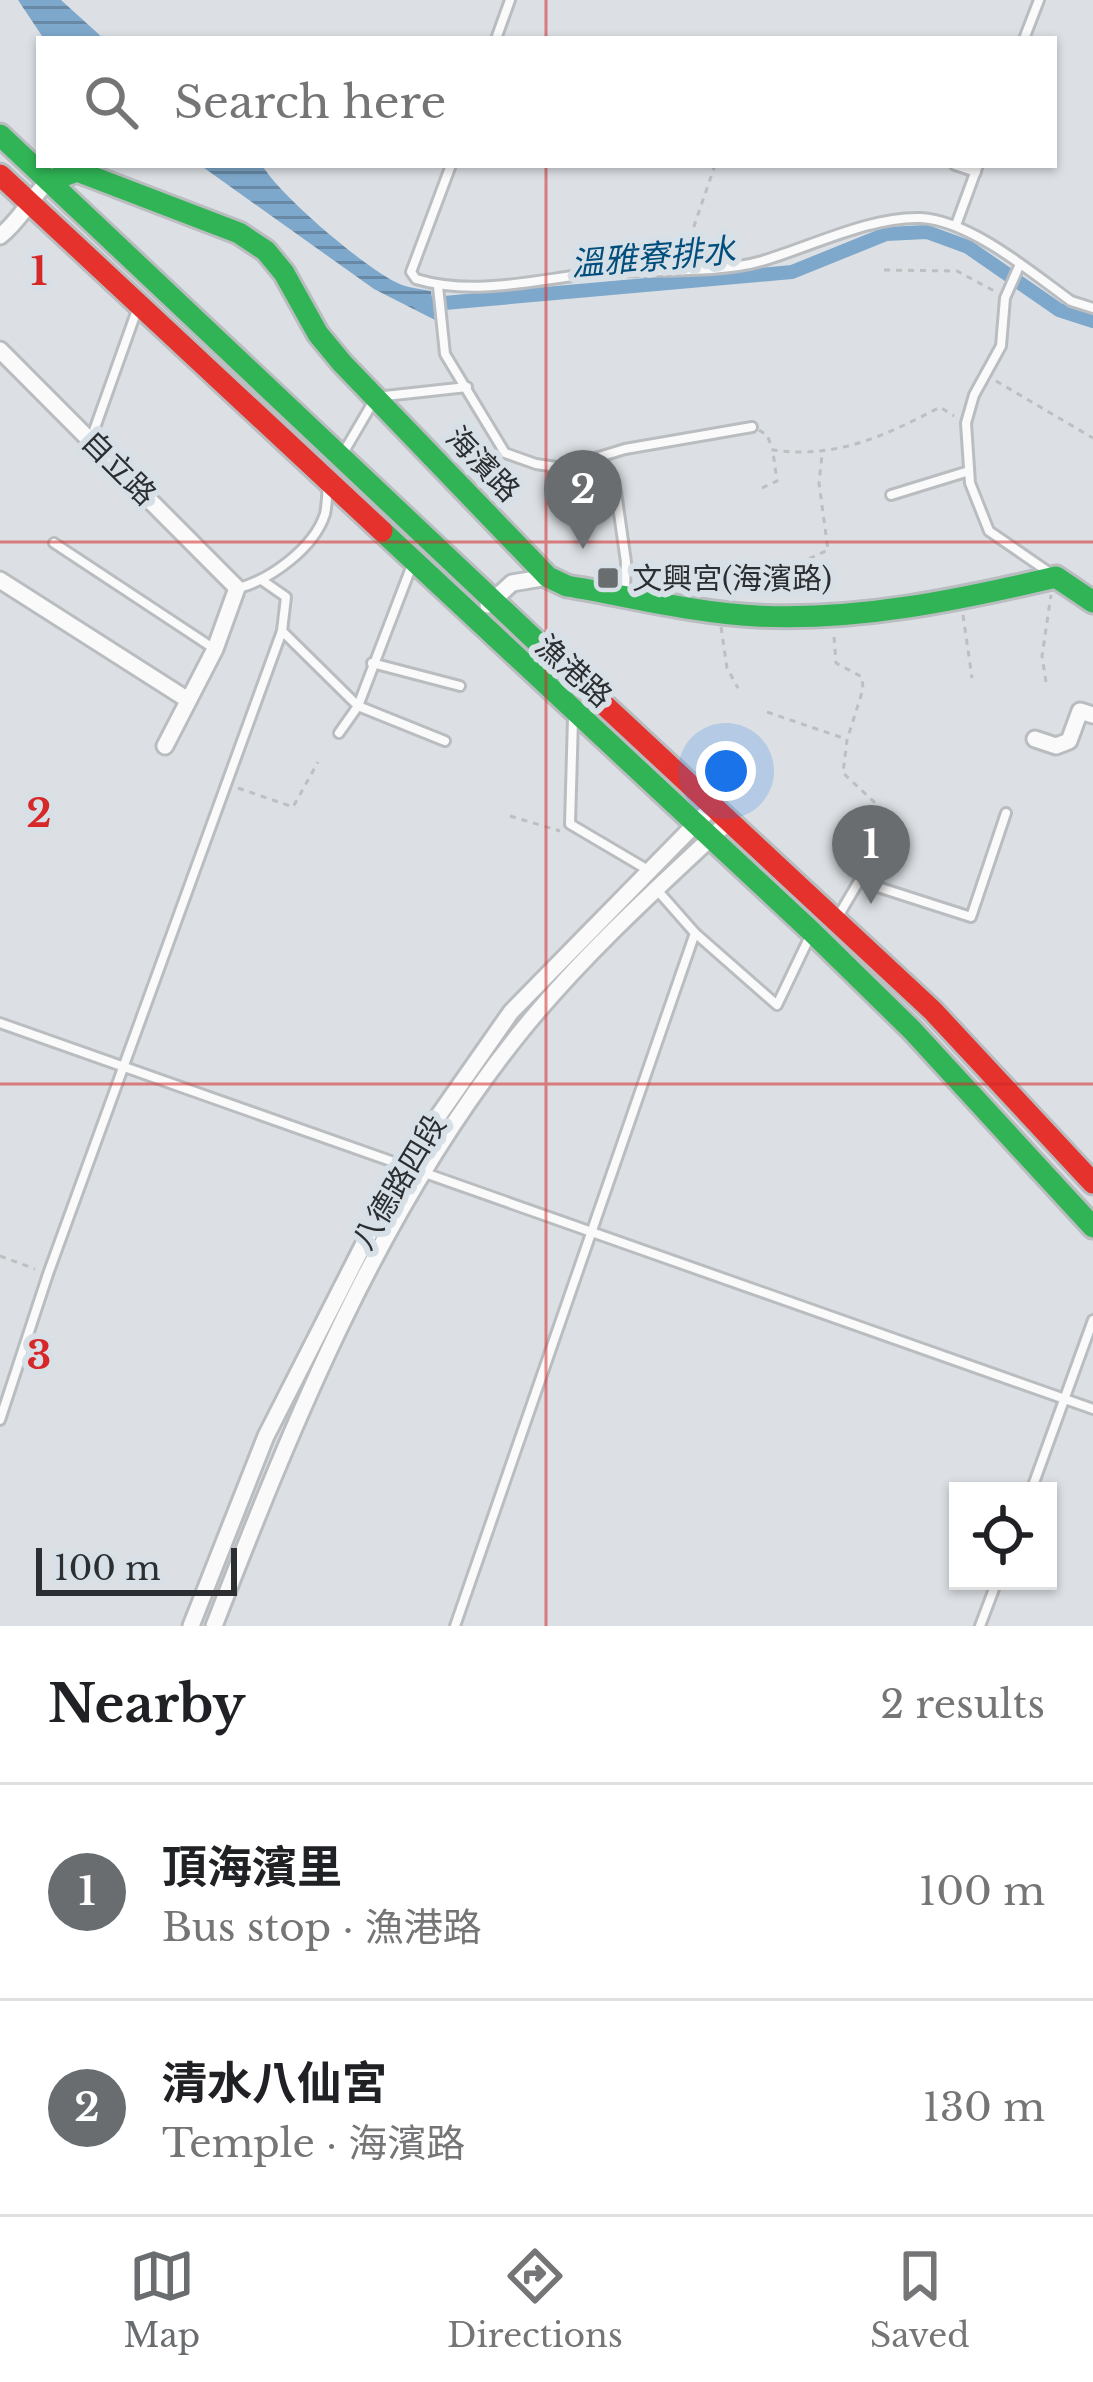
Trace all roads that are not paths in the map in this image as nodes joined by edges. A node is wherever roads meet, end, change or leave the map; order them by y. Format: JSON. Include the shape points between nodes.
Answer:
{"nodes":[{"id":1,"x":510,"y":0,"type":"edge"},
{"id":2,"x":1039,"y":0,"type":"edge"},
{"id":3,"x":497,"y":36,"type":"edge"},
{"id":4,"x":1025,"y":36,"type":"edge"},
{"id":5,"x":0,"y":135,"type":"edge"},
{"id":6,"x":450,"y":168,"type":"edge"},
{"id":7,"x":977,"y":168,"type":"edge"},
{"id":8,"x":0,"y":175,"type":"edge"},
{"id":9,"x":49,"y":182,"type":"junction"},
{"id":10,"x":28,"y":201,"type":"junction"},
{"id":11,"x":956,"y":225,"type":"junction"},
{"id":12,"x":0,"y":236,"type":"edge"},
{"id":13,"x":1018,"y":267,"type":"junction"},
{"id":14,"x":438,"y":286,"type":"junction"},
{"id":15,"x":138,"y":305,"type":"junction"},
{"id":16,"x":1093,"y":308,"type":"edge"},
{"id":17,"x":0,"y":350,"type":"edge"},
{"id":18,"x":468,"y":387,"type":"junction"},
{"id":19,"x":376,"y":397,"type":"junction"},
{"id":20,"x":752,"y":427,"type":"road end"},
{"id":21,"x":91,"y":439,"type":"junction"},
{"id":22,"x":340,"y":459,"type":"junction"},
{"id":23,"x":589,"y":460,"type":"junction"},
{"id":24,"x":970,"y":471,"type":"junction"},
{"id":25,"x":329,"y":484,"type":"junction"},
{"id":26,"x":891,"y":495,"type":"dead end"},
{"id":27,"x":54,"y":543,"type":"dead end"},
{"id":28,"x":412,"y":563,"type":"junction"},
{"id":29,"x":548,"y":577,"type":"junction"},
{"id":30,"x":1056,"y":577,"type":"junction"},
{"id":31,"x":0,"y":580,"type":"edge"},
{"id":32,"x":263,"y":581,"type":"junction"},
{"id":33,"x":237,"y":588,"type":"junction"},
{"id":34,"x":625,"y":593,"type":"junction"},
{"id":35,"x":491,"y":599,"type":"junction"},
{"id":36,"x":1093,"y":602,"type":"edge"},
{"id":37,"x":475,"y":621,"type":"junction"},
{"id":38,"x":282,"y":631,"type":"junction"},
{"id":39,"x":215,"y":649,"type":"junction"},
{"id":40,"x":372,"y":663,"type":"junction"},
{"id":41,"x":460,"y":686,"type":"dead end"},
{"id":42,"x":188,"y":700,"type":"junction"},
{"id":43,"x":358,"y":706,"type":"junction"},
{"id":44,"x":573,"y":710,"type":"junction"},
{"id":45,"x":1093,"y":715,"type":"edge"},
{"id":46,"x":339,"y":733,"type":"dead end"},
{"id":47,"x":1035,"y":739,"type":"dead end"},
{"id":48,"x":445,"y":740,"type":"dead end"},
{"id":49,"x":165,"y":746,"type":"dead end"},
{"id":50,"x":1006,"y":813,"type":"dead end"},
{"id":51,"x":720,"y":814,"type":"junction"},
{"id":52,"x":702,"y":830,"type":"junction"},
{"id":53,"x":648,"y":870,"type":"junction"},
{"id":54,"x":657,"y":890,"type":"junction"},
{"id":55,"x":836,"y":921,"type":"junction"},
{"id":56,"x":812,"y":932,"type":"junction"},
{"id":57,"x":695,"y":933,"type":"junction"},
{"id":58,"x":0,"y":1023,"type":"edge"},
{"id":59,"x":123,"y":1067,"type":"junction"},
{"id":60,"x":435,"y":1118,"type":"junction"},
{"id":61,"x":453,"y":1128,"type":"junction"},
{"id":62,"x":404,"y":1165,"type":"junction"},
{"id":63,"x":425,"y":1172,"type":"junction"},
{"id":64,"x":1093,"y":1183,"type":"edge"},
{"id":65,"x":1093,"y":1227,"type":"edge"},
{"id":66,"x":592,"y":1232,"type":"junction"},
{"id":67,"x":1093,"y":1320,"type":"edge"},
{"id":68,"x":1065,"y":1399,"type":"junction"},
{"id":69,"x":1093,"y":1408,"type":"edge"},
{"id":70,"x":0,"y":1420,"type":"edge"},
{"id":71,"x":266,"y":1436,"type":"junction"},
{"id":72,"x":285,"y":1444,"type":"junction"},
{"id":73,"x":1033,"y":1482,"type":"edge"},
{"id":74,"x":994,"y":1590,"type":"edge"},
{"id":75,"x":191,"y":1626,"type":"edge"},
{"id":76,"x":214,"y":1626,"type":"edge"},
{"id":77,"x":454,"y":1626,"type":"edge"},
{"id":78,"x":980,"y":1626,"type":"edge"}],
"edges":[{"from":1,"to":3,"type":"lane"},
{"from":2,"to":4,"type":"lane"},
{"from":5,"to":9,"type":"street","name":"漁港路"},
{"from":6,"to":14,"type":"lane","via":[[412,272]]},
{"from":7,"to":11,"type":"lane"},
{"from":8,"to":10,"type":"street","name":"漁港路"},
{"from":9,"to":10,"type":"street"},
{"from":9,"to":19,"type":"street","name":"海濱路","via":[[77,171],[239,233],[266,251],[318,334]]},
{"from":9,"to":22,"type":"street","name":"漁港路"},
{"from":10,"to":12,"type":"street"},
{"from":10,"to":15,"type":"street","name":"漁港路"},
{"from":11,"to":13,"type":"lane"},
{"from":11,"to":14,"type":"lane","via":[[919,218],[862,228],[756,262]]},
{"from":13,"to":16,"type":"lane"},
{"from":13,"to":24,"type":"lane","via":[[1006,293],[1001,346],[966,422]]},
{"from":14,"to":18,"type":"lane","via":[[445,354]]},
{"from":15,"to":21,"type":"lane"},
{"from":15,"to":25,"type":"street","name":"漁港路"},
{"from":17,"to":21,"type":"street","name":"自立路"},
{"from":18,"to":19,"type":"lane"},
{"from":18,"to":23,"type":"lane","via":[[505,453],[563,468]]},
{"from":19,"to":22,"type":"lane"},
{"from":19,"to":29,"type":"street","name":"海濱路"},
{"from":20,"to":23,"type":"lane"},
{"from":21,"to":33,"type":"street","name":"自立路"},
{"from":22,"to":25,"type":"lane"},
{"from":22,"to":35,"type":"street","name":"漁港路"},
{"from":23,"to":34,"type":"lane","via":[[616,492]]},
{"from":24,"to":26,"type":"lane"},
{"from":24,"to":30,"type":"lane","via":[[989,532]]},
{"from":25,"to":28,"type":"street","name":"漁港路"},
{"from":25,"to":32,"type":"lane","via":[[312,538]]},
{"from":27,"to":39,"type":"lane"},
{"from":28,"to":37,"type":"street","name":"漁港路"},
{"from":28,"to":40,"type":"lane"},
{"from":29,"to":34,"type":"street"},
{"from":29,"to":35,"type":"street","via":[[512,583]]},
{"from":30,"to":34,"type":"street","via":[[833,617],[753,616]]},
{"from":30,"to":36,"type":"street"},
{"from":31,"to":42,"type":"street"},
{"from":32,"to":33,"type":"lane"},
{"from":32,"to":38,"type":"lane","via":[[286,597]]},
{"from":33,"to":39,"type":"street"},
{"from":35,"to":37,"type":"street"},
{"from":35,"to":51,"type":"street","name":"漁港路"},
{"from":37,"to":44,"type":"street","name":"漁港路"},
{"from":38,"to":43,"type":"lane"},
{"from":38,"to":59,"type":"lane"},
{"from":39,"to":42,"type":"street"},
{"from":40,"to":41,"type":"lane"},
{"from":40,"to":43,"type":"lane"},
{"from":42,"to":49,"type":"street"},
{"from":43,"to":46,"type":"lane"},
{"from":43,"to":48,"type":"lane"},
{"from":44,"to":52,"type":"street","name":"漁港路"},
{"from":44,"to":53,"type":"lane","via":[[570,824]]},
{"from":45,"to":47,"type":"street","via":[[1080,711],[1069,741]]},
{"from":50,"to":55,"type":"lane","via":[[971,916],[860,881]]},
{"from":51,"to":52,"type":"street","name":"八德路四段"},
{"from":51,"to":55,"type":"street","name":"漁港路"},
{"from":52,"to":53,"type":"street","name":"八德路四段"},
{"from":52,"to":54,"type":"street","name":"八德路四段"},
{"from":52,"to":56,"type":"street","name":"漁港路"},
{"from":53,"to":60,"type":"street","name":"八德路四段","via":[[511,1012]]},
{"from":54,"to":57,"type":"lane"},
{"from":54,"to":61,"type":"street","name":"八德路四段","via":[[525,1027]]},
{"from":55,"to":64,"type":"street","name":"漁港路","via":[[933,1011]]},
{"from":56,"to":57,"type":"lane","via":[[778,1005]]},
{"from":56,"to":65,"type":"street","name":"漁港路"},
{"from":57,"to":66,"type":"lane"},
{"from":58,"to":59,"type":"lane"},
{"from":59,"to":62,"type":"lane"},
{"from":59,"to":70,"type":"lane"},
{"from":60,"to":61,"type":"street"},
{"from":60,"to":62,"type":"street","name":"八德路四段"},
{"from":61,"to":63,"type":"street","name":"八德路四段"},
{"from":62,"to":63,"type":"lane"},
{"from":62,"to":71,"type":"street","name":"八德路四段"},
{"from":63,"to":66,"type":"lane"},
{"from":63,"to":72,"type":"street","name":"八德路四段"},
{"from":66,"to":68,"type":"lane"},
{"from":66,"to":77,"type":"lane"},
{"from":67,"to":68,"type":"lane"},
{"from":68,"to":69,"type":"lane"},
{"from":68,"to":73,"type":"lane"},
{"from":71,"to":72,"type":"street"},
{"from":71,"to":75,"type":"street","name":"八德路四段"},
{"from":72,"to":76,"type":"street","name":"八德路四段"},
{"from":74,"to":78,"type":"lane"}]}
